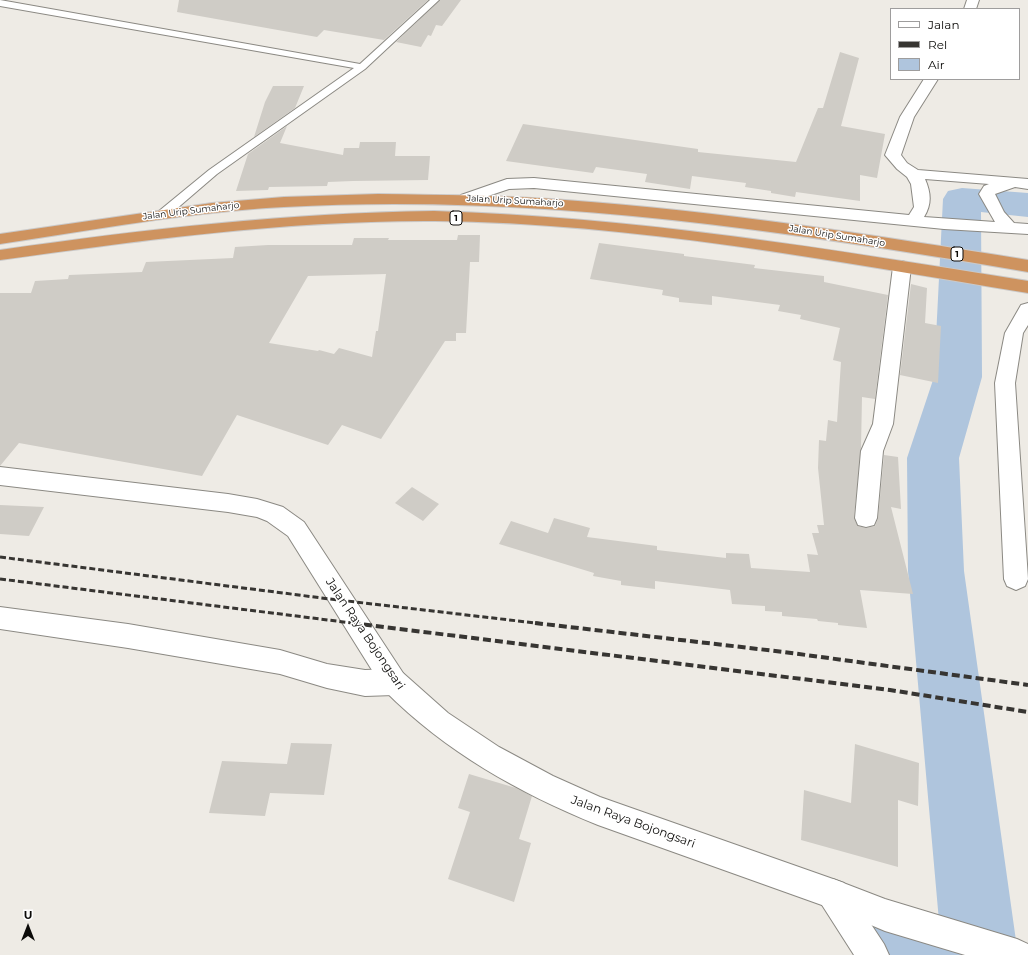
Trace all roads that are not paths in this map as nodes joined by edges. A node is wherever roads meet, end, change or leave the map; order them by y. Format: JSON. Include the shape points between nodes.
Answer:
{"nodes":[{"id":1,"x":435,"y":0,"type":"edge"},
{"id":2,"x":0,"y":3,"type":"edge"},
{"id":3,"x":362,"y":67,"type":"junction"},
{"id":4,"x":930,"y":80,"type":"edge"},
{"id":5,"x":914,"y":174,"type":"junction"},
{"id":6,"x":1022,"y":184,"type":"edge"},
{"id":7,"x":467,"y":198,"type":"junction"},
{"id":8,"x":163,"y":214,"type":"junction"},
{"id":9,"x":914,"y":220,"type":"junction"},
{"id":10,"x":1002,"y":223,"type":"junction"},
{"id":11,"x":1028,"y":229,"type":"edge"},
{"id":12,"x":0,"y":239,"type":"edge"},
{"id":13,"x":0,"y":255,"type":"edge"},
{"id":14,"x":1021,"y":264,"type":"edge"},
{"id":15,"x":906,"y":268,"type":"junction"},
{"id":16,"x":1024,"y":286,"type":"edge"},
{"id":17,"x":1028,"y":309,"type":"edge"},
{"id":18,"x":0,"y":476,"type":"edge"},
{"id":19,"x":866,"y":518,"type":"dead end"},
{"id":20,"x":1016,"y":579,"type":"dead end"},
{"id":21,"x":0,"y":618,"type":"edge"},
{"id":22,"x":394,"y":682,"type":"junction"},
{"id":23,"x":833,"y":894,"type":"junction"},
{"id":24,"x":873,"y":955,"type":"edge"},
{"id":25,"x":1017,"y":955,"type":"edge"}],
"edges":[{"from":1,"to":3,"type":"lane"},
{"from":2,"to":3,"type":"lane"},
{"from":3,"to":8,"type":"lane","via":[[213,172]]},
{"from":4,"to":5,"type":"street","via":[[907,117],[893,155],[902,166]]},
{"from":5,"to":6,"type":"street"},
{"from":5,"to":9,"type":"street","via":[[919,184],[922,207]]},
{"from":6,"to":10,"type":"street","via":[[990,189],[987,194]]},
{"from":7,"to":8,"type":"highway","name":"Jalan Urip Sumaharjo","number":"1","via":[[285,202]]},
{"from":7,"to":9,"type":"street","via":[[506,184],[534,183]]},
{"from":7,"to":14,"type":"highway","name":"Jalan Urip Sumaharjo","number":"1","via":[[638,210],[762,225]]},
{"from":8,"to":12,"type":"highway","name":"Jalan Urip Sumaharjo","number":"1"},
{"from":9,"to":10,"type":"street","via":[[944,224]]},
{"from":10,"to":11,"type":"street"},
{"from":13,"to":15,"type":"highway","name":"Jalan Urip Sumaharjo","number":"1","via":[[118,238],[283,221],[384,217],[496,218],[683,233]]},
{"from":15,"to":16,"type":"highway","name":"Jalan Urip Sumaharjo","number":"1"},
{"from":15,"to":19,"type":"street","via":[[883,424],[872,451]]},
{"from":17,"to":20,"type":"street","via":[[1014,333],[1005,384]]},
{"from":18,"to":22,"type":"street","name":"Jalan Raya Bojongsari","via":[[228,503],[275,514],[296,529]]},
{"from":21,"to":22,"type":"street","via":[[128,636],[280,662],[327,676],[365,683]]},
{"from":22,"to":23,"type":"street","name":"Jalan Raya Bojongsari","via":[[414,703],[446,729],[566,797],[598,811]]},
{"from":23,"to":24,"type":"street"},
{"from":23,"to":25,"type":"street","name":"Jalan Raya Bojongsari","via":[[885,915]]}]}
